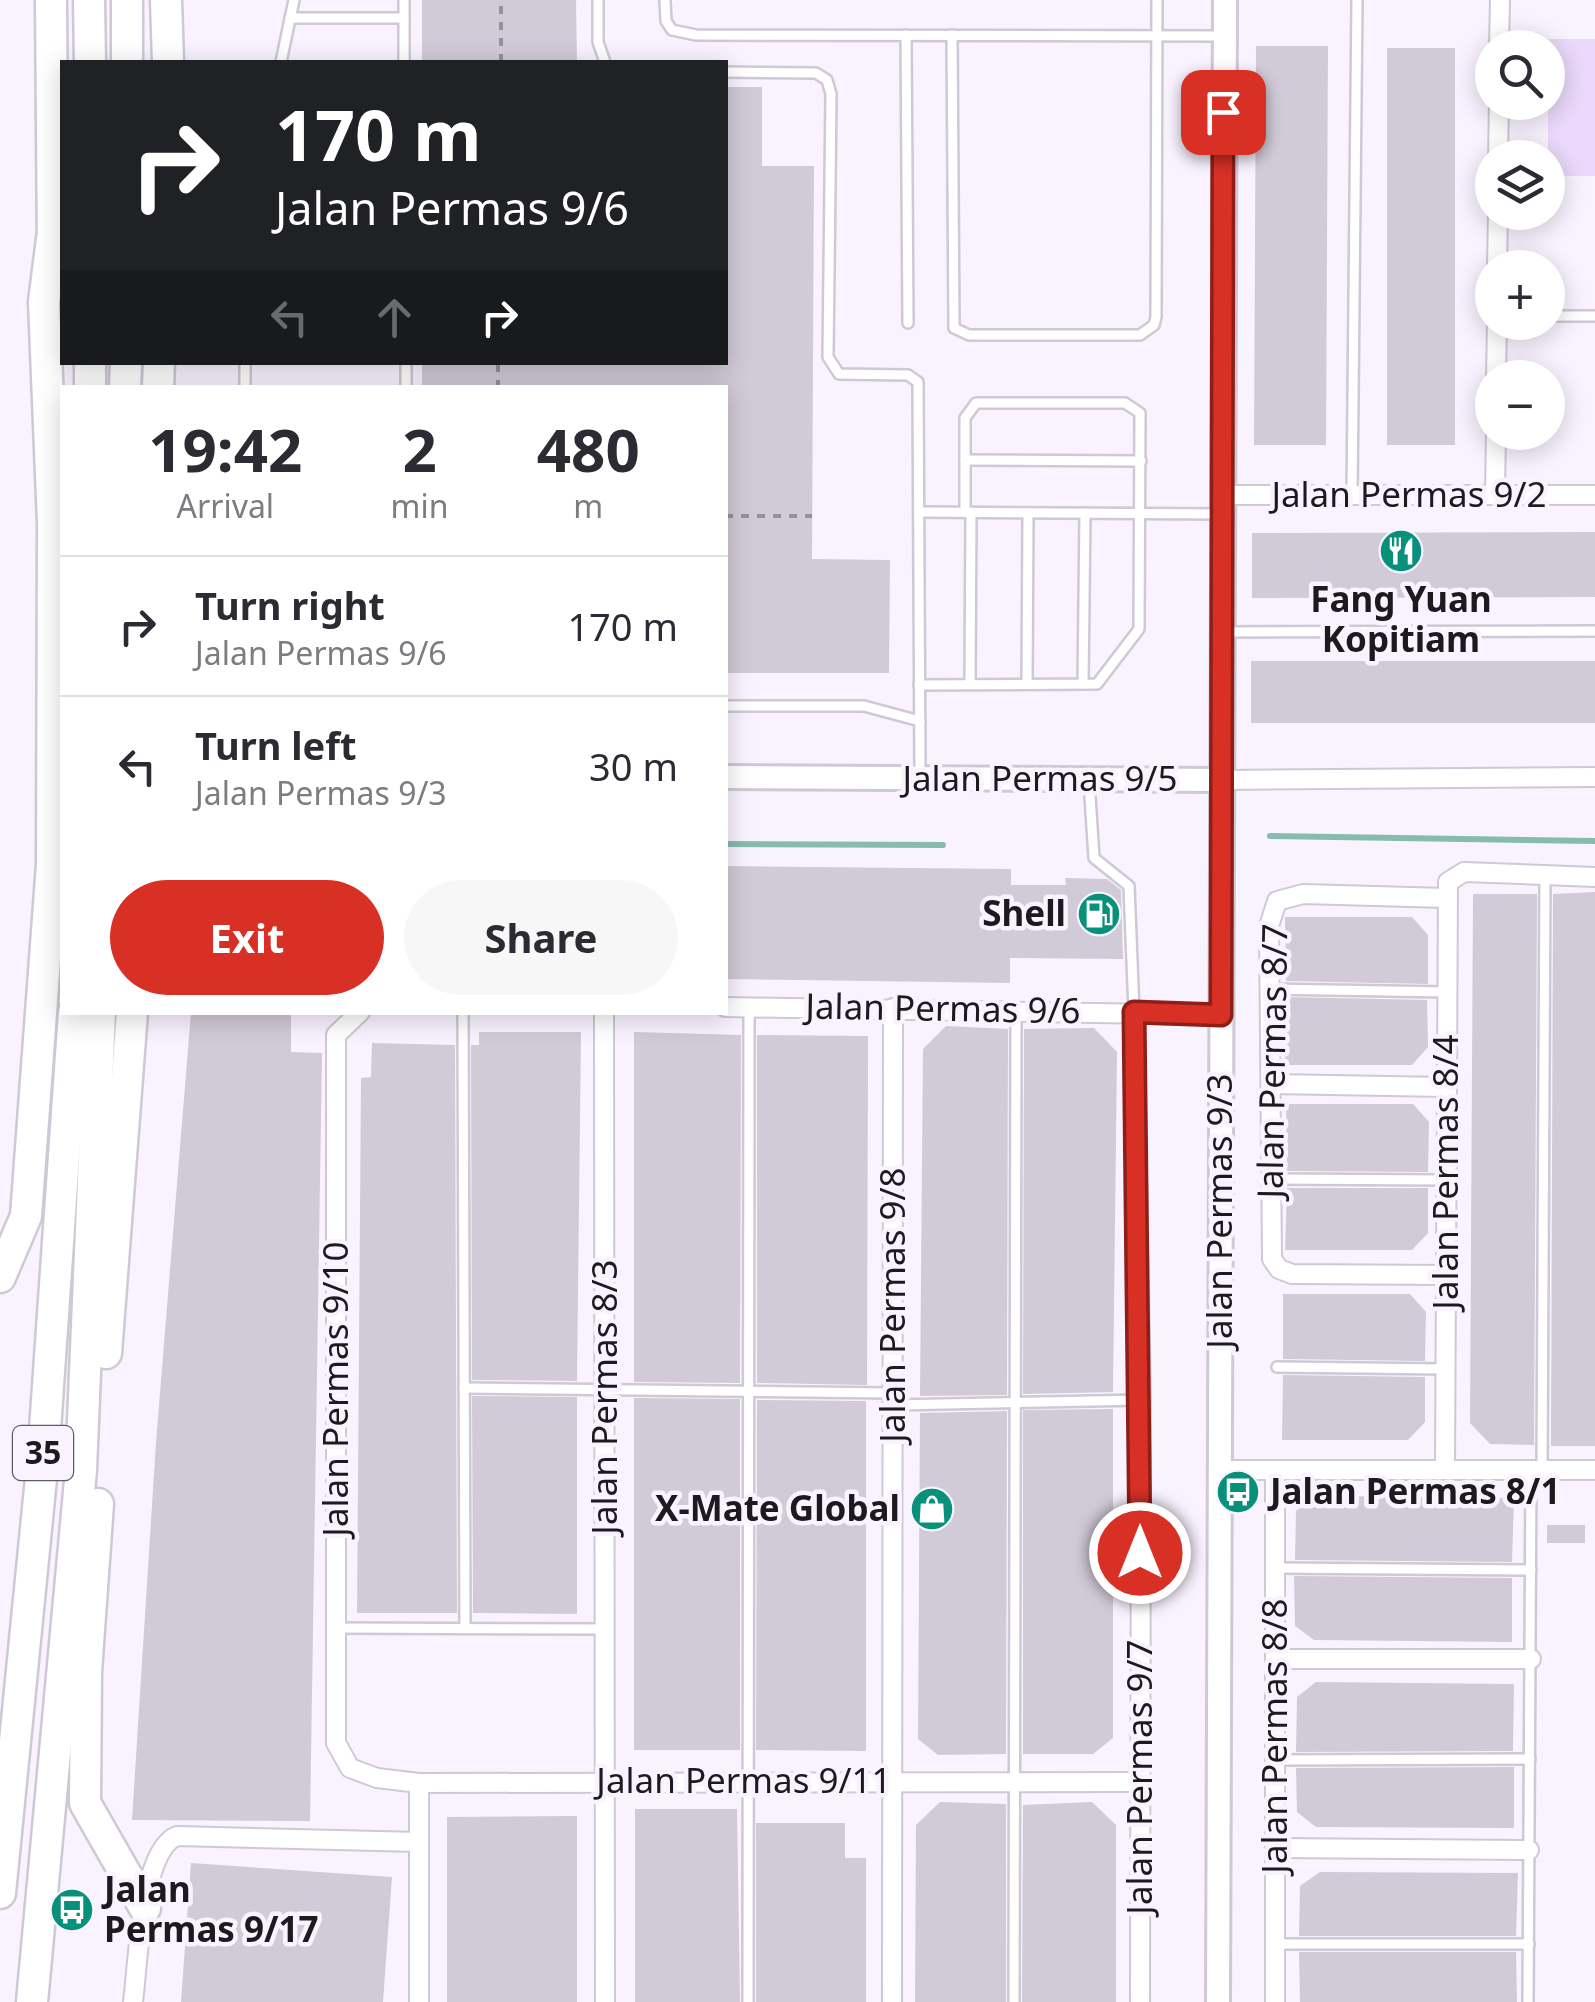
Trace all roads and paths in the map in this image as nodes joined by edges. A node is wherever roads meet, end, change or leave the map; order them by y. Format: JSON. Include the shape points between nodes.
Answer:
{"nodes":[{"id":1,"x":42,"y":0,"type":"edge"},
{"id":2,"x":52,"y":0,"type":"edge"},
{"id":3,"x":89,"y":0,"type":"edge"},
{"id":4,"x":127,"y":0,"type":"edge"},
{"id":5,"x":166,"y":0,"type":"edge"},
{"id":6,"x":179,"y":0,"type":"edge"},
{"id":7,"x":294,"y":0,"type":"edge"},
{"id":8,"x":404,"y":0,"type":"edge"},
{"id":9,"x":502,"y":0,"type":"edge"},
{"id":10,"x":598,"y":0,"type":"edge"},
{"id":11,"x":665,"y":0,"type":"edge"},
{"id":12,"x":1158,"y":0,"type":"edge"},
{"id":13,"x":1225,"y":0,"type":"edge"},
{"id":14,"x":1357,"y":0,"type":"edge"},
{"id":15,"x":1500,"y":0,"type":"edge"},
{"id":16,"x":290,"y":18,"type":"junction"},
{"id":17,"x":404,"y":18,"type":"junction"},
{"id":18,"x":1499,"y":30,"type":"edge"},
{"id":19,"x":906,"y":35,"type":"junction"},
{"id":20,"x":952,"y":35,"type":"junction"},
{"id":21,"x":1158,"y":36,"type":"junction"},
{"id":22,"x":1223,"y":36,"type":"junction"},
{"id":23,"x":52,"y":37,"type":"junction"},
{"id":24,"x":168,"y":58,"type":"edge"},
{"id":25,"x":90,"y":60,"type":"edge"},
{"id":26,"x":127,"y":60,"type":"edge"},
{"id":27,"x":281,"y":60,"type":"edge"},
{"id":28,"x":404,"y":60,"type":"edge"},
{"id":29,"x":501,"y":60,"type":"edge"},
{"id":30,"x":604,"y":60,"type":"edge"},
{"id":31,"x":728,"y":72,"type":"edge"},
{"id":32,"x":52,"y":239,"type":"junction"},
{"id":33,"x":1565,"y":316,"type":"edge"},
{"id":34,"x":1595,"y":316,"type":"edge"},
{"id":35,"x":908,"y":323,"type":"dead end"},
{"id":36,"x":60,"y":365,"type":"edge"},
{"id":37,"x":1496,"y":450,"type":"edge"},
{"id":38,"x":966,"y":460,"type":"junction"},
{"id":39,"x":1141,"y":461,"type":"junction"},
{"id":40,"x":1352,"y":495,"type":"junction"},
{"id":41,"x":1495,"y":496,"type":"junction"},
{"id":42,"x":1595,"y":496,"type":"edge"},
{"id":43,"x":1223,"y":504,"type":"junction"},
{"id":44,"x":921,"y":512,"type":"junction"},
{"id":45,"x":968,"y":512,"type":"junction"},
{"id":46,"x":1028,"y":513,"type":"junction"},
{"id":47,"x":1085,"y":513,"type":"junction"},
{"id":48,"x":1141,"y":513,"type":"junction"},
{"id":49,"x":728,"y":516,"type":"edge"},
{"id":50,"x":812,"y":516,"type":"dead end"},
{"id":51,"x":1595,"y":631,"type":"edge"},
{"id":52,"x":1222,"y":632,"type":"junction"},
{"id":53,"x":920,"y":684,"type":"junction"},
{"id":54,"x":970,"y":684,"type":"junction"},
{"id":55,"x":1027,"y":684,"type":"junction"},
{"id":56,"x":1084,"y":684,"type":"junction"},
{"id":57,"x":728,"y":706,"type":"edge"},
{"id":58,"x":920,"y":722,"type":"junction"},
{"id":59,"x":728,"y":777,"type":"edge"},
{"id":60,"x":1595,"y":777,"type":"edge"},
{"id":61,"x":920,"y":778,"type":"junction"},
{"id":62,"x":1089,"y":779,"type":"junction"},
{"id":63,"x":1221,"y":780,"type":"junction"},
{"id":64,"x":1544,"y":874,"type":"junction"},
{"id":65,"x":1595,"y":877,"type":"edge"},
{"id":66,"x":1446,"y":898,"type":"junction"},
{"id":67,"x":1270,"y":989,"type":"junction"},
{"id":68,"x":1446,"y":992,"type":"junction"},
{"id":69,"x":728,"y":1007,"type":"edge"},
{"id":70,"x":749,"y":1007,"type":"junction"},
{"id":71,"x":893,"y":1008,"type":"junction"},
{"id":72,"x":1016,"y":1009,"type":"junction"},
{"id":73,"x":1134,"y":1012,"type":"junction"},
{"id":74,"x":74,"y":1015,"type":"edge"},
{"id":75,"x":100,"y":1015,"type":"edge"},
{"id":76,"x":132,"y":1015,"type":"edge"},
{"id":77,"x":357,"y":1015,"type":"edge"},
{"id":78,"x":463,"y":1015,"type":"edge"},
{"id":79,"x":604,"y":1015,"type":"edge"},
{"id":80,"x":1221,"y":1015,"type":"junction"},
{"id":81,"x":1271,"y":1084,"type":"junction"},
{"id":82,"x":1446,"y":1086,"type":"junction"},
{"id":83,"x":1271,"y":1179,"type":"junction"},
{"id":84,"x":1446,"y":1180,"type":"junction"},
{"id":85,"x":1446,"y":1274,"type":"junction"},
{"id":86,"x":0,"y":1277,"type":"edge"},
{"id":87,"x":1278,"y":1367,"type":"dead end"},
{"id":88,"x":1445,"y":1369,"type":"junction"},
{"id":89,"x":464,"y":1388,"type":"junction"},
{"id":90,"x":605,"y":1390,"type":"junction"},
{"id":91,"x":749,"y":1392,"type":"junction"},
{"id":92,"x":893,"y":1399,"type":"junction"},
{"id":93,"x":1141,"y":1400,"type":"junction"},
{"id":94,"x":1015,"y":1402,"type":"junction"},
{"id":95,"x":1445,"y":1469,"type":"junction"},
{"id":96,"x":1218,"y":1470,"type":"junction"},
{"id":97,"x":1274,"y":1470,"type":"junction"},
{"id":98,"x":1537,"y":1470,"type":"junction"},
{"id":99,"x":1595,"y":1470,"type":"edge"},
{"id":100,"x":1274,"y":1568,"type":"junction"},
{"id":101,"x":1531,"y":1570,"type":"junction"},
{"id":102,"x":336,"y":1628,"type":"junction"},
{"id":103,"x":465,"y":1628,"type":"junction"},
{"id":104,"x":606,"y":1629,"type":"junction"},
{"id":105,"x":1274,"y":1659,"type":"junction"},
{"id":106,"x":1531,"y":1659,"type":"junction"},
{"id":107,"x":86,"y":1672,"type":"junction"},
{"id":108,"x":1530,"y":1759,"type":"junction"},
{"id":109,"x":1274,"y":1760,"type":"junction"},
{"id":110,"x":350,"y":1768,"type":"joint"},
{"id":111,"x":606,"y":1781,"type":"junction"},
{"id":112,"x":748,"y":1781,"type":"junction"},
{"id":113,"x":892,"y":1782,"type":"junction"},
{"id":114,"x":1015,"y":1782,"type":"junction"},
{"id":115,"x":1140,"y":1782,"type":"junction"},
{"id":116,"x":419,"y":1783,"type":"junction"},
{"id":117,"x":419,"y":1842,"type":"junction"},
{"id":118,"x":1274,"y":1848,"type":"junction"},
{"id":119,"x":1530,"y":1850,"type":"junction"},
{"id":120,"x":0,"y":1893,"type":"edge"},
{"id":121,"x":145,"y":1908,"type":"junction"},
{"id":122,"x":1274,"y":1944,"type":"junction"},
{"id":123,"x":1529,"y":1944,"type":"junction"},
{"id":124,"x":33,"y":1997,"type":"edge"},
{"id":125,"x":133,"y":2002,"type":"edge"},
{"id":126,"x":419,"y":2002,"type":"edge"},
{"id":127,"x":606,"y":2002,"type":"edge"},
{"id":128,"x":748,"y":2002,"type":"edge"},
{"id":129,"x":892,"y":2002,"type":"edge"},
{"id":130,"x":1014,"y":2002,"type":"edge"},
{"id":131,"x":1140,"y":2002,"type":"edge"},
{"id":132,"x":1218,"y":2002,"type":"edge"},
{"id":133,"x":1275,"y":2002,"type":"edge"},
{"id":134,"x":1528,"y":2002,"type":"edge"}],
"edges":[{"from":1,"to":23,"type":"highway"},
{"from":2,"to":23,"type":"highway"},
{"from":3,"to":25,"type":"highway"},
{"from":4,"to":26,"type":"highway"},
{"from":5,"to":24,"type":"highway"},
{"from":6,"to":24,"type":"highway"},
{"from":7,"to":16,"type":"lane"},
{"from":8,"to":17,"type":"lane"},
{"from":9,"to":29,"type":"path"},
{"from":10,"to":30,"type":"lane"},
{"from":11,"to":19,"type":"lane","via":[[666,21],[682,34]]},
{"from":12,"to":21,"type":"lane"},
{"from":13,"to":22,"type":"street","name":"Jalan Permas 9/3"},
{"from":14,"to":40,"type":"lane"},
{"from":15,"to":18,"type":"street"},
{"from":16,"to":17,"type":"lane"},
{"from":16,"to":27,"type":"lane"},
{"from":17,"to":28,"type":"lane"},
{"from":19,"to":20,"type":"lane"},
{"from":19,"to":35,"type":"lane"},
{"from":20,"to":21,"type":"lane"},
{"from":20,"to":21,"type":"lane","via":[[954,328],[969,334],[1140,334],[1154,325]]},
{"from":21,"to":22,"type":"lane"},
{"from":22,"to":43,"type":"street","name":"Jalan Permas 9/3"},
{"from":23,"to":32,"type":"highway"},
{"from":31,"to":44,"type":"lane","via":[[816,73],[826,80],[828,358],[839,374],[908,375],[918,382]]},
{"from":32,"to":36,"type":"highway"},
{"from":32,"to":86,"type":"highway","via":[[44,302],[53,524],[52,864],[26,1216]]},
{"from":33,"to":34,"type":"lane"},
{"from":37,"to":41,"type":"street"},
{"from":38,"to":39,"type":"lane"},
{"from":38,"to":39,"type":"lane","via":[[966,418],[976,404],[1125,403],[1140,413]]},
{"from":38,"to":45,"type":"lane"},
{"from":39,"to":48,"type":"lane"},
{"from":40,"to":41,"type":"street","name":"Jalan Permas 9/2"},
{"from":40,"to":43,"type":"street","name":"Jalan Permas 9/2"},
{"from":41,"to":42,"type":"street","name":"Jalan Permas 9/2"},
{"from":43,"to":48,"type":"lane"},
{"from":43,"to":52,"type":"street","name":"Jalan Permas 9/3"},
{"from":44,"to":45,"type":"lane"},
{"from":44,"to":53,"type":"lane"},
{"from":45,"to":46,"type":"lane"},
{"from":45,"to":54,"type":"lane"},
{"from":46,"to":47,"type":"lane"},
{"from":46,"to":55,"type":"lane"},
{"from":47,"to":48,"type":"lane"},
{"from":47,"to":56,"type":"lane"},
{"from":48,"to":56,"type":"lane","via":[[1138,629],[1097,684]]},
{"from":49,"to":50,"type":"path"},
{"from":51,"to":52,"type":"lane"},
{"from":52,"to":63,"type":"street","name":"Jalan Permas 9/3"},
{"from":53,"to":54,"type":"lane"},
{"from":53,"to":58,"type":"lane"},
{"from":54,"to":55,"type":"lane"},
{"from":55,"to":56,"type":"lane"},
{"from":57,"to":58,"type":"lane","via":[[864,706]]},
{"from":58,"to":61,"type":"lane"},
{"from":59,"to":61,"type":"street","name":"Jalan Permas 9/5"},
{"from":60,"to":63,"type":"street","name":"Jalan Permas 9/5"},
{"from":61,"to":62,"type":"street","name":"Jalan Permas 9/5"},
{"from":62,"to":63,"type":"street","name":"Jalan Permas 9/5"},
{"from":62,"to":73,"type":"lane","via":[[1094,858],[1129,886]]},
{"from":63,"to":80,"type":"street","name":"Jalan Permas 9/3"},
{"from":64,"to":65,"type":"street"},
{"from":64,"to":66,"type":"street","name":"Jalan Permas 8/4","via":[[1452,876]]},
{"from":64,"to":98,"type":"lane"},
{"from":66,"to":67,"type":"street","name":"Jalan Permas 8/7","via":[[1303,894],[1277,901],[1269,926]]},
{"from":66,"to":68,"type":"street","name":"Jalan Permas 8/4"},
{"from":67,"to":68,"type":"lane"},
{"from":67,"to":81,"type":"street","name":"Jalan Permas 8/7"},
{"from":68,"to":82,"type":"street","name":"Jalan Permas 8/4"},
{"from":69,"to":70,"type":"street","name":"Jalan Permas 9/6"},
{"from":70,"to":71,"type":"street","name":"Jalan Permas 9/6"},
{"from":70,"to":91,"type":"lane"},
{"from":71,"to":72,"type":"street","name":"Jalan Permas 9/6"},
{"from":71,"to":92,"type":"street","name":"Jalan Permas 9/8"},
{"from":72,"to":73,"type":"street","name":"Jalan Permas 9/6"},
{"from":72,"to":94,"type":"lane"},
{"from":73,"to":80,"type":"street","name":"Jalan Permas 9/6"},
{"from":73,"to":93,"type":"street","name":"Jalan Permas 9/7"},
{"from":74,"to":120,"type":"highway","number":"35","via":[[43,1458]]},
{"from":75,"to":124,"type":"highway","number":"35","via":[[82,1470]]},
{"from":76,"to":107,"type":"highway"},
{"from":77,"to":102,"type":"street","name":"Jalan Permas 9/10","via":[[336,1036]]},
{"from":78,"to":89,"type":"lane"},
{"from":79,"to":90,"type":"street","name":"Jalan Permas 8/3"},
{"from":80,"to":96,"type":"street","name":"Jalan Permas 9/3"},
{"from":81,"to":82,"type":"street"},
{"from":81,"to":83,"type":"street","name":"Jalan Permas 8/7"},
{"from":82,"to":84,"type":"street","name":"Jalan Permas 8/4"},
{"from":83,"to":84,"type":"lane"},
{"from":83,"to":85,"type":"street","name":"Jalan Permas 8/7","via":[[1272,1259],[1278,1269]]},
{"from":84,"to":85,"type":"street","name":"Jalan Permas 8/4"},
{"from":85,"to":88,"type":"street","name":"Jalan Permas 8/4"},
{"from":87,"to":88,"type":"lane"},
{"from":88,"to":95,"type":"street","name":"Jalan Permas 8/4"},
{"from":89,"to":90,"type":"lane"},
{"from":89,"to":103,"type":"lane"},
{"from":90,"to":91,"type":"lane"},
{"from":90,"to":104,"type":"street","name":"Jalan Permas 8/3"},
{"from":91,"to":92,"type":"lane"},
{"from":91,"to":112,"type":"lane"},
{"from":92,"to":94,"type":"lane"},
{"from":92,"to":113,"type":"street","name":"Jalan Permas 9/8"},
{"from":93,"to":94,"type":"lane"},
{"from":93,"to":115,"type":"street","name":"Jalan Permas 9/7"},
{"from":94,"to":114,"type":"lane"},
{"from":95,"to":97,"type":"street"},
{"from":95,"to":98,"type":"street"},
{"from":96,"to":97,"type":"street"},
{"from":96,"to":132,"type":"street","name":"Jalan Permas 9/3"},
{"from":97,"to":100,"type":"street","name":"Jalan Permas 8/8"},
{"from":98,"to":99,"type":"street"},
{"from":98,"to":101,"type":"lane"},
{"from":100,"to":101,"type":"lane"},
{"from":100,"to":105,"type":"street","name":"Jalan Permas 8/8"},
{"from":101,"to":106,"type":"lane"},
{"from":102,"to":103,"type":"lane"},
{"from":102,"to":110,"type":"street","name":"Jalan Permas 9/10","via":[[336,1743]]},
{"from":103,"to":104,"type":"lane"},
{"from":104,"to":111,"type":"street","name":"Jalan Permas 8/3"},
{"from":105,"to":106,"type":"street"},
{"from":105,"to":109,"type":"street","name":"Jalan Permas 8/8"},
{"from":106,"to":108,"type":"lane"},
{"from":107,"to":121,"type":"highway","via":[[85,1804]]},
{"from":107,"to":124,"type":"highway"},
{"from":108,"to":109,"type":"lane"},
{"from":108,"to":119,"type":"lane"},
{"from":109,"to":118,"type":"street","name":"Jalan Permas 8/8"},
{"from":110,"to":116,"type":"street","name":"Jalan Permas 9/11"},
{"from":111,"to":112,"type":"street","name":"Jalan Permas 9/11"},
{"from":111,"to":116,"type":"street","name":"Jalan Permas 9/11"},
{"from":111,"to":127,"type":"street","name":"Jalan Permas 8/3"},
{"from":112,"to":113,"type":"street","name":"Jalan Permas 9/11"},
{"from":112,"to":128,"type":"lane"},
{"from":113,"to":114,"type":"street","name":"Jalan Permas 9/11"},
{"from":113,"to":129,"type":"street","name":"Jalan Permas 9/8"},
{"from":114,"to":115,"type":"street","name":"Jalan Permas 9/11"},
{"from":114,"to":130,"type":"lane"},
{"from":115,"to":131,"type":"street","name":"Jalan Permas 9/7"},
{"from":116,"to":117,"type":"street"},
{"from":117,"to":121,"type":"street","via":[[177,1836],[156,1853]]},
{"from":117,"to":126,"type":"street"},
{"from":118,"to":119,"type":"street"},
{"from":118,"to":122,"type":"street","name":"Jalan Permas 8/8"},
{"from":119,"to":123,"type":"lane"},
{"from":121,"to":125,"type":"street"},
{"from":122,"to":123,"type":"lane"},
{"from":122,"to":133,"type":"street","name":"Jalan Permas 8/8"},
{"from":123,"to":134,"type":"lane"}]}
